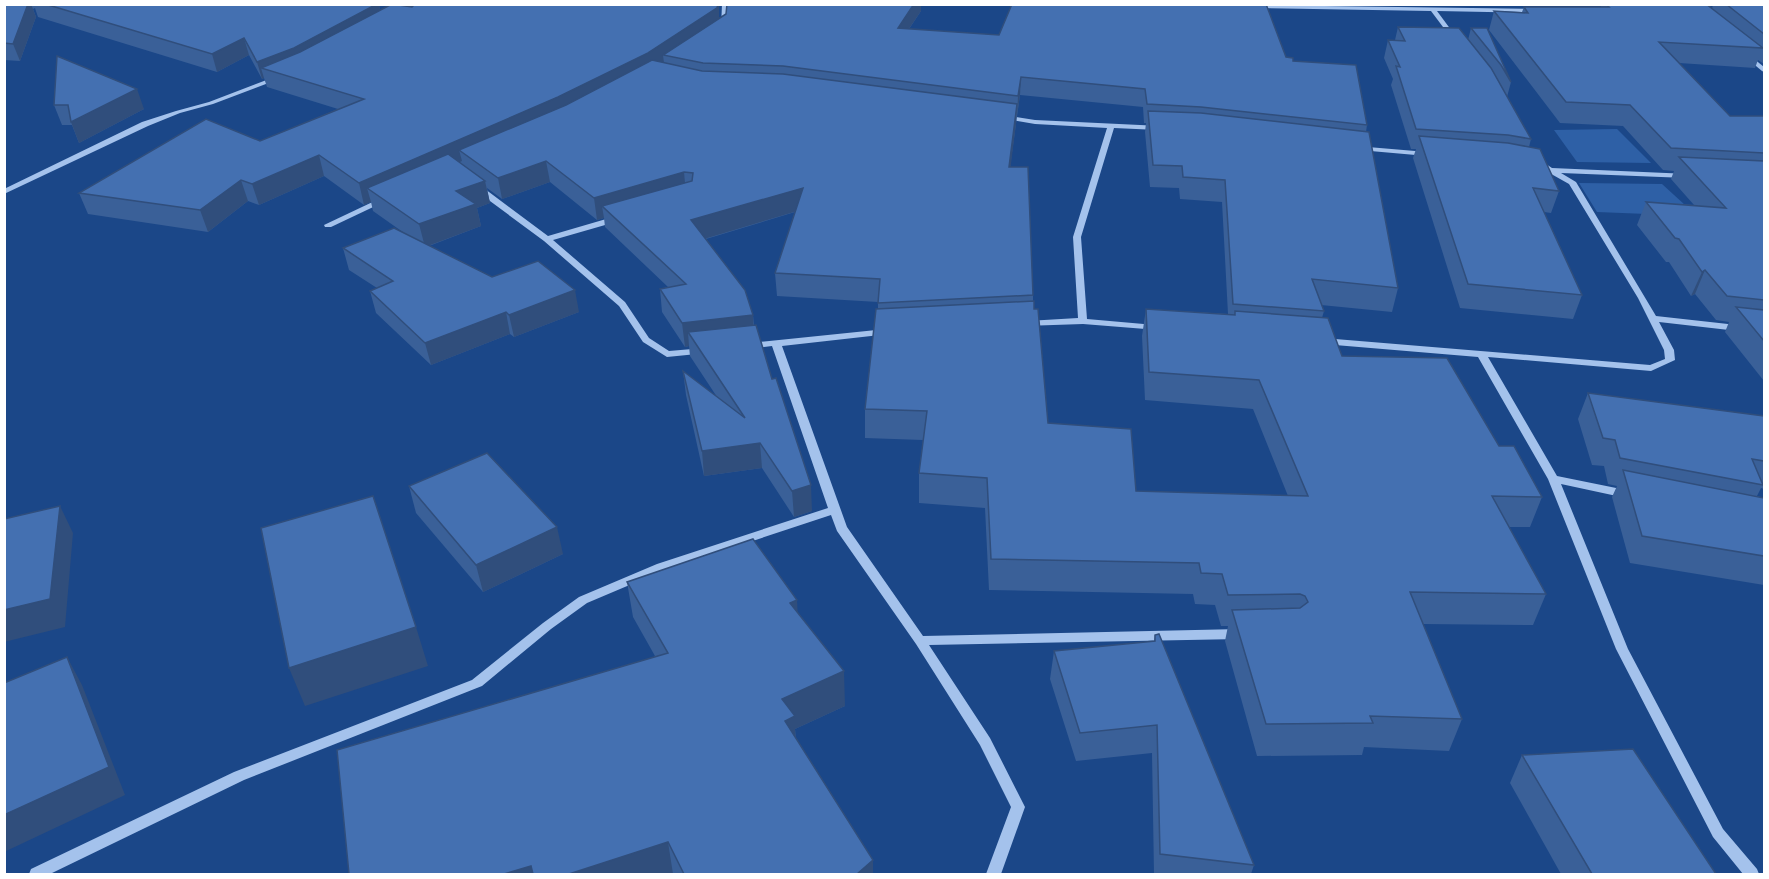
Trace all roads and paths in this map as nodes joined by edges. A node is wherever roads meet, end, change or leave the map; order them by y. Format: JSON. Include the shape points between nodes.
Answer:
{"nodes":[{"id":1,"x":725,"y":4,"type":"edge"},
{"id":2,"x":1244,"y":7,"type":"edge"},
{"id":3,"x":1433,"y":10,"type":"junction"},
{"id":4,"x":1540,"y":11,"type":"edge"},
{"id":5,"x":715,"y":34,"type":"edge"},
{"id":6,"x":1462,"y":48,"type":"edge"},
{"id":7,"x":1738,"y":48,"type":"edge"},
{"id":8,"x":1764,"y":70,"type":"edge"},
{"id":9,"x":282,"y":76,"type":"edge"},
{"id":10,"x":990,"y":116,"type":"edge"},
{"id":11,"x":1112,"y":126,"type":"junction"},
{"id":12,"x":1166,"y":128,"type":"edge"},
{"id":13,"x":1348,"y":147,"type":"edge"},
{"id":14,"x":1442,"y":155,"type":"edge"},
{"id":15,"x":1530,"y":158,"type":"edge"},
{"id":16,"x":1536,"y":167,"type":"edge"},
{"id":17,"x":1548,"y":170,"type":"junction"},
{"id":18,"x":1696,"y":176,"type":"edge"},
{"id":19,"x":472,"y":184,"type":"edge"},
{"id":20,"x":4,"y":192,"type":"edge"},
{"id":21,"x":391,"y":198,"type":"edge"},
{"id":22,"x":624,"y":217,"type":"edge"},
{"id":23,"x":328,"y":225,"type":"dead end"},
{"id":24,"x":547,"y":240,"type":"junction"},
{"id":25,"x":1652,"y":318,"type":"junction"},
{"id":26,"x":1083,"y":321,"type":"junction"},
{"id":27,"x":1014,"y":325,"type":"edge"},
{"id":28,"x":1165,"y":328,"type":"edge"},
{"id":29,"x":899,"y":331,"type":"edge"},
{"id":30,"x":1764,"y":331,"type":"edge"},
{"id":31,"x":1317,"y":341,"type":"edge"},
{"id":32,"x":776,"y":343,"type":"junction"},
{"id":33,"x":743,"y":347,"type":"edge"},
{"id":34,"x":710,"y":351,"type":"edge"},
{"id":35,"x":1481,"y":353,"type":"junction"},
{"id":36,"x":1553,"y":479,"type":"junction"},
{"id":37,"x":1635,"y":496,"type":"edge"},
{"id":38,"x":835,"y":510,"type":"junction"},
{"id":39,"x":1257,"y":633,"type":"edge"},
{"id":40,"x":920,"y":641,"type":"junction"},
{"id":41,"x":36,"y":874,"type":"edge"},
{"id":42,"x":994,"y":874,"type":"edge"},
{"id":43,"x":1752,"y":874,"type":"edge"}],
"edges":[{"from":1,"to":5,"type":"street","via":[[724,28]]},
{"from":2,"to":3,"type":"street"},
{"from":3,"to":4,"type":"street"},
{"from":3,"to":6,"type":"street"},
{"from":7,"to":8,"type":"street"},
{"from":9,"to":20,"type":"street","via":[[145,124]]},
{"from":10,"to":11,"type":"street"},
{"from":11,"to":12,"type":"street"},
{"from":11,"to":26,"type":"street","via":[[1077,237]]},
{"from":13,"to":14,"type":"street"},
{"from":15,"to":17,"type":"street"},
{"from":16,"to":17,"type":"street"},
{"from":17,"to":18,"type":"street"},
{"from":17,"to":25,"type":"street","via":[[1572,182]]},
{"from":19,"to":24,"type":"street"},
{"from":21,"to":23,"type":"street"},
{"from":22,"to":24,"type":"street"},
{"from":24,"to":34,"type":"street","via":[[622,304],[646,340],[667,354]]},
{"from":25,"to":30,"type":"street"},
{"from":25,"to":35,"type":"street","via":[[1669,350],[1670,360],[1651,368]]},
{"from":26,"to":27,"type":"street"},
{"from":26,"to":28,"type":"street"},
{"from":29,"to":32,"type":"street"},
{"from":31,"to":35,"type":"street"},
{"from":32,"to":33,"type":"street"},
{"from":32,"to":38,"type":"street"},
{"from":35,"to":36,"type":"street"},
{"from":36,"to":37,"type":"street"},
{"from":36,"to":43,"type":"street","via":[[1622,649],[1718,833]]},
{"from":38,"to":40,"type":"street","via":[[841,528]]},
{"from":38,"to":41,"type":"street","via":[[661,567],[583,600],[477,683],[239,776]]},
{"from":39,"to":40,"type":"street"},
{"from":40,"to":42,"type":"street","via":[[985,742],[1018,807]]}]}
